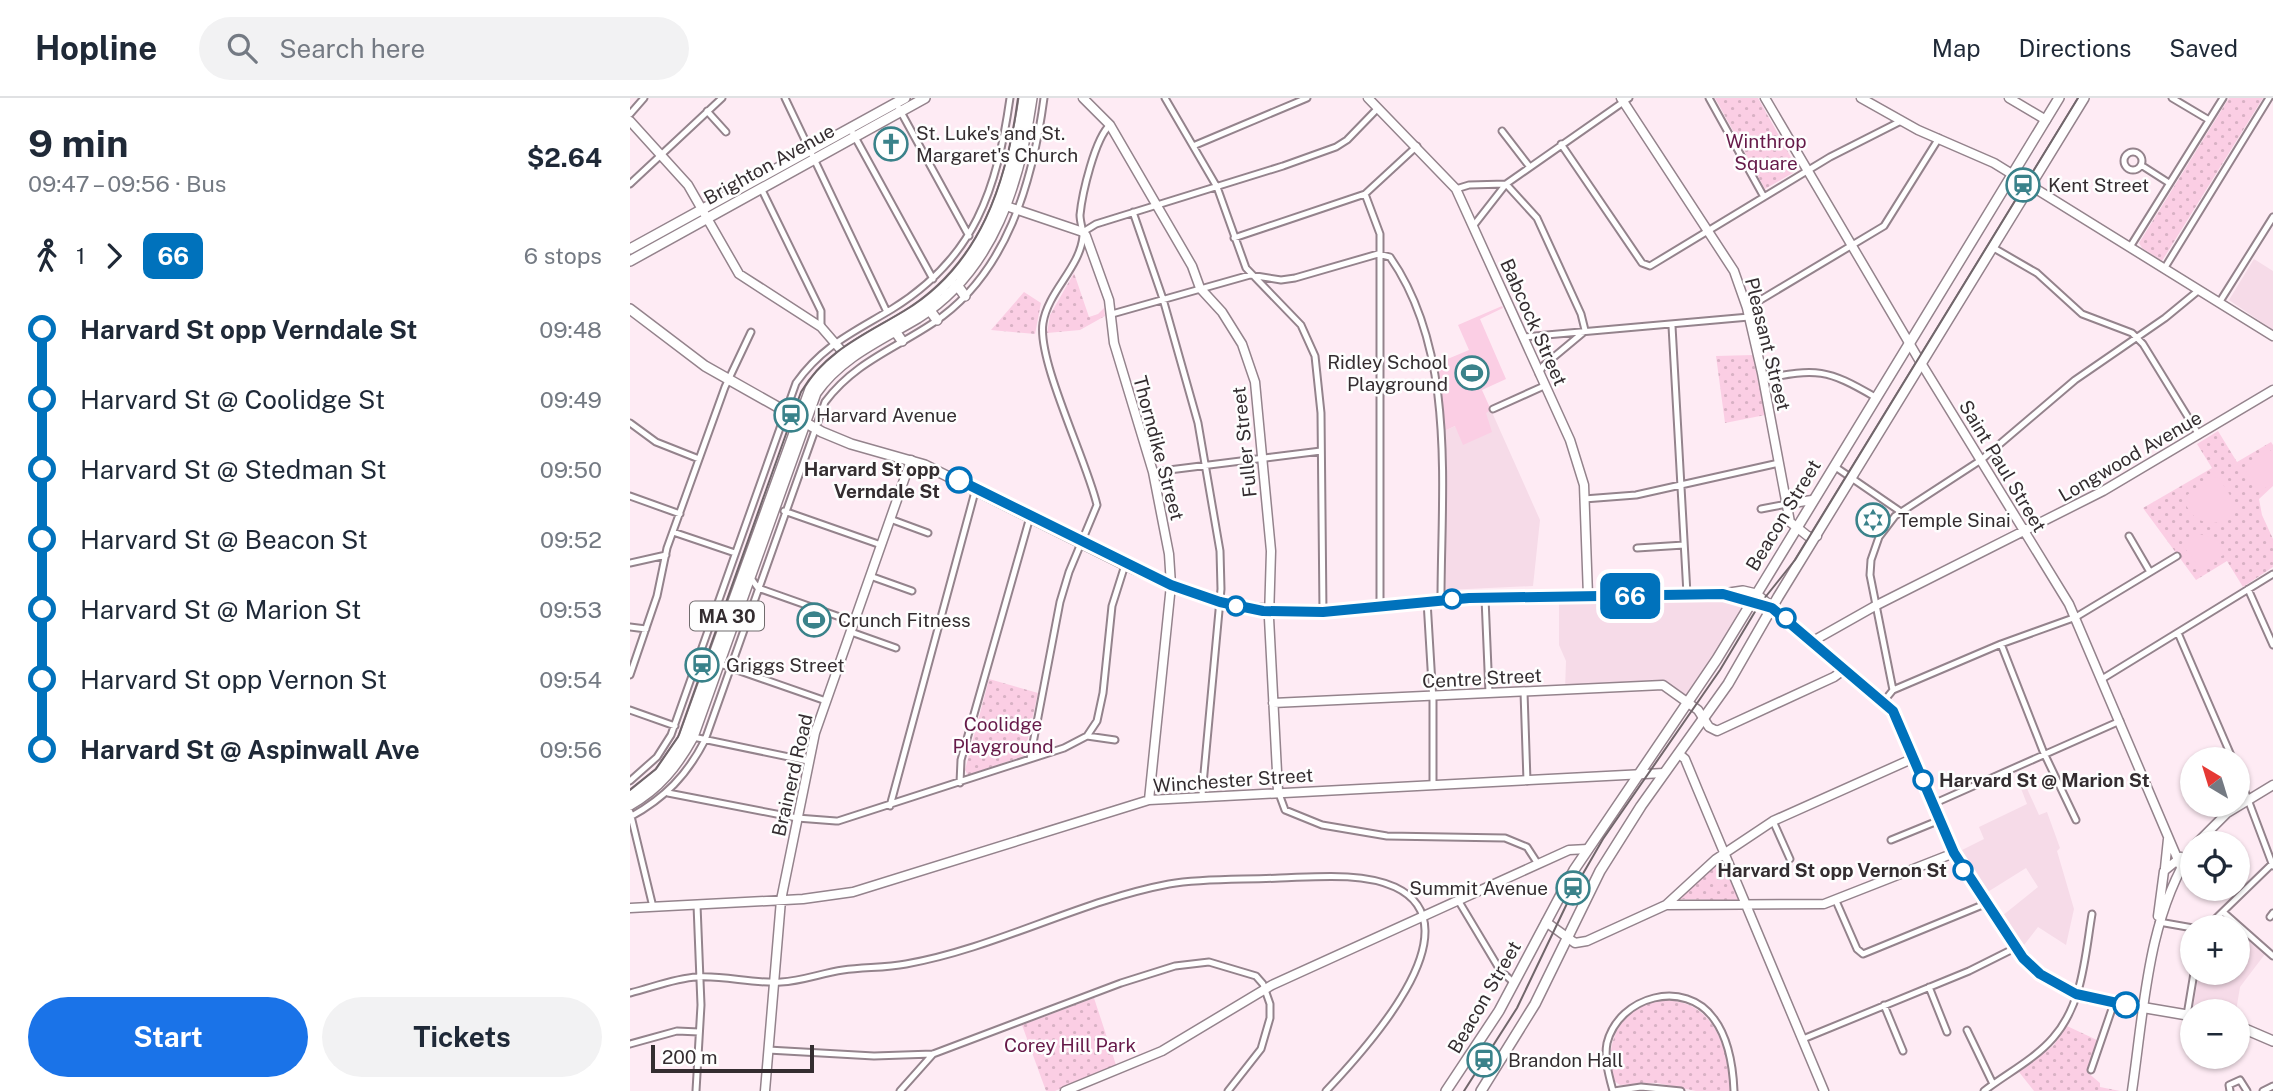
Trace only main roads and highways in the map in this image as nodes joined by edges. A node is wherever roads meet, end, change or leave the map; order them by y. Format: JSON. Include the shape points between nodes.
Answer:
{"nodes":[{"id":1,"x":925,"y":98,"type":"edge"},
{"id":2,"x":1024,"y":98,"type":"edge"},
{"id":3,"x":1032,"y":98,"type":"edge"},
{"id":4,"x":2059,"y":98,"type":"edge"},
{"id":5,"x":2084,"y":98,"type":"edge"},
{"id":6,"x":901,"y":104,"type":"edge"},
{"id":7,"x":812,"y":154,"type":"junction"},
{"id":8,"x":704,"y":214,"type":"junction"},
{"id":9,"x":630,"y":249,"type":"edge"},
{"id":10,"x":630,"y":261,"type":"edge"},
{"id":11,"x":957,"y":285,"type":"junction"},
{"id":12,"x":965,"y":296,"type":"road end"},
{"id":13,"x":927,"y":306,"type":"junction"},
{"id":14,"x":630,"y":309,"type":"edge"},
{"id":15,"x":937,"y":320,"type":"road end"},
{"id":16,"x":895,"y":331,"type":"junction"},
{"id":17,"x":902,"y":341,"type":"road end"},
{"id":18,"x":846,"y":356,"type":"junction"},
{"id":19,"x":801,"y":420,"type":"junction"},
{"id":20,"x":1754,"y":598,"type":"junction"},
{"id":21,"x":1772,"y":608,"type":"junction"},
{"id":22,"x":715,"y":662,"type":"junction"},
{"id":23,"x":630,"y":796,"type":"edge"},
{"id":24,"x":630,"y":805,"type":"edge"},
{"id":25,"x":2180,"y":1013,"type":"edge"},
{"id":26,"x":2250,"y":1031,"type":"edge"},
{"id":27,"x":2273,"y":1040,"type":"edge"},
{"id":28,"x":1446,"y":1091,"type":"edge"},
{"id":29,"x":1481,"y":1091,"type":"edge"}],
"edges":[{"from":1,"to":6,"type":"main road","name":"Brighton Avenue"},
{"from":2,"to":13,"type":"main road","number":"MA 30","via":[[995,216],[963,267]]},
{"from":3,"to":11,"type":"main road","number":"MA 30","via":[[1006,206],[987,247]]},
{"from":4,"to":20,"type":"main road","name":"Beacon Street"},
{"from":5,"to":21,"type":"main road","name":"Beacon Street"},
{"from":6,"to":7,"type":"main road","name":"Brighton Avenue"},
{"from":7,"to":8,"type":"main road","name":"Brighton Avenue"},
{"from":7,"to":8,"type":"main road","name":"Brighton Avenue","via":[[761,188]]},
{"from":8,"to":9,"type":"main road","name":"Brighton Avenue"},
{"from":8,"to":10,"type":"main road","name":"Brighton Avenue"},
{"from":11,"to":12,"type":"main road"},
{"from":11,"to":13,"type":"main road","number":"MA 30"},
{"from":13,"to":15,"type":"main road"},
{"from":13,"to":16,"type":"main road","number":"MA 30"},
{"from":13,"to":18,"type":"main road","number":"MA 30"},
{"from":14,"to":19,"type":"main road","via":[[691,357]]},
{"from":16,"to":17,"type":"main road"},
{"from":16,"to":18,"type":"main road","number":"MA 30"},
{"from":18,"to":19,"type":"main road","number":"MA 30","via":[[814,383]]},
{"from":19,"to":20,"type":"main road","via":[[851,444],[946,474],[1125,565],[1220,602],[1269,611],[1323,612],[1485,598],[1723,594]]},
{"from":19,"to":22,"type":"main road","number":"MA 30"},
{"from":19,"to":22,"type":"main road","number":"MA 30","via":[[750,576]]},
{"from":20,"to":21,"type":"main road"},
{"from":20,"to":28,"type":"main road","name":"Beacon Street","via":[[1577,865],[1489,1028]]},
{"from":21,"to":25,"type":"main road","via":[[1896,716],[1954,853],[2015,947],[2040,974],[2076,994]]},
{"from":21,"to":29,"type":"main road","name":"Beacon Street","via":[[1734,676],[1599,873],[1525,1021]]},
{"from":22,"to":23,"type":"main road","number":"MA 30","via":[[675,753],[659,774]]},
{"from":22,"to":24,"type":"main road","number":"MA 30","via":[[693,737],[670,773]]},
{"from":26,"to":27,"type":"main road"}]}
